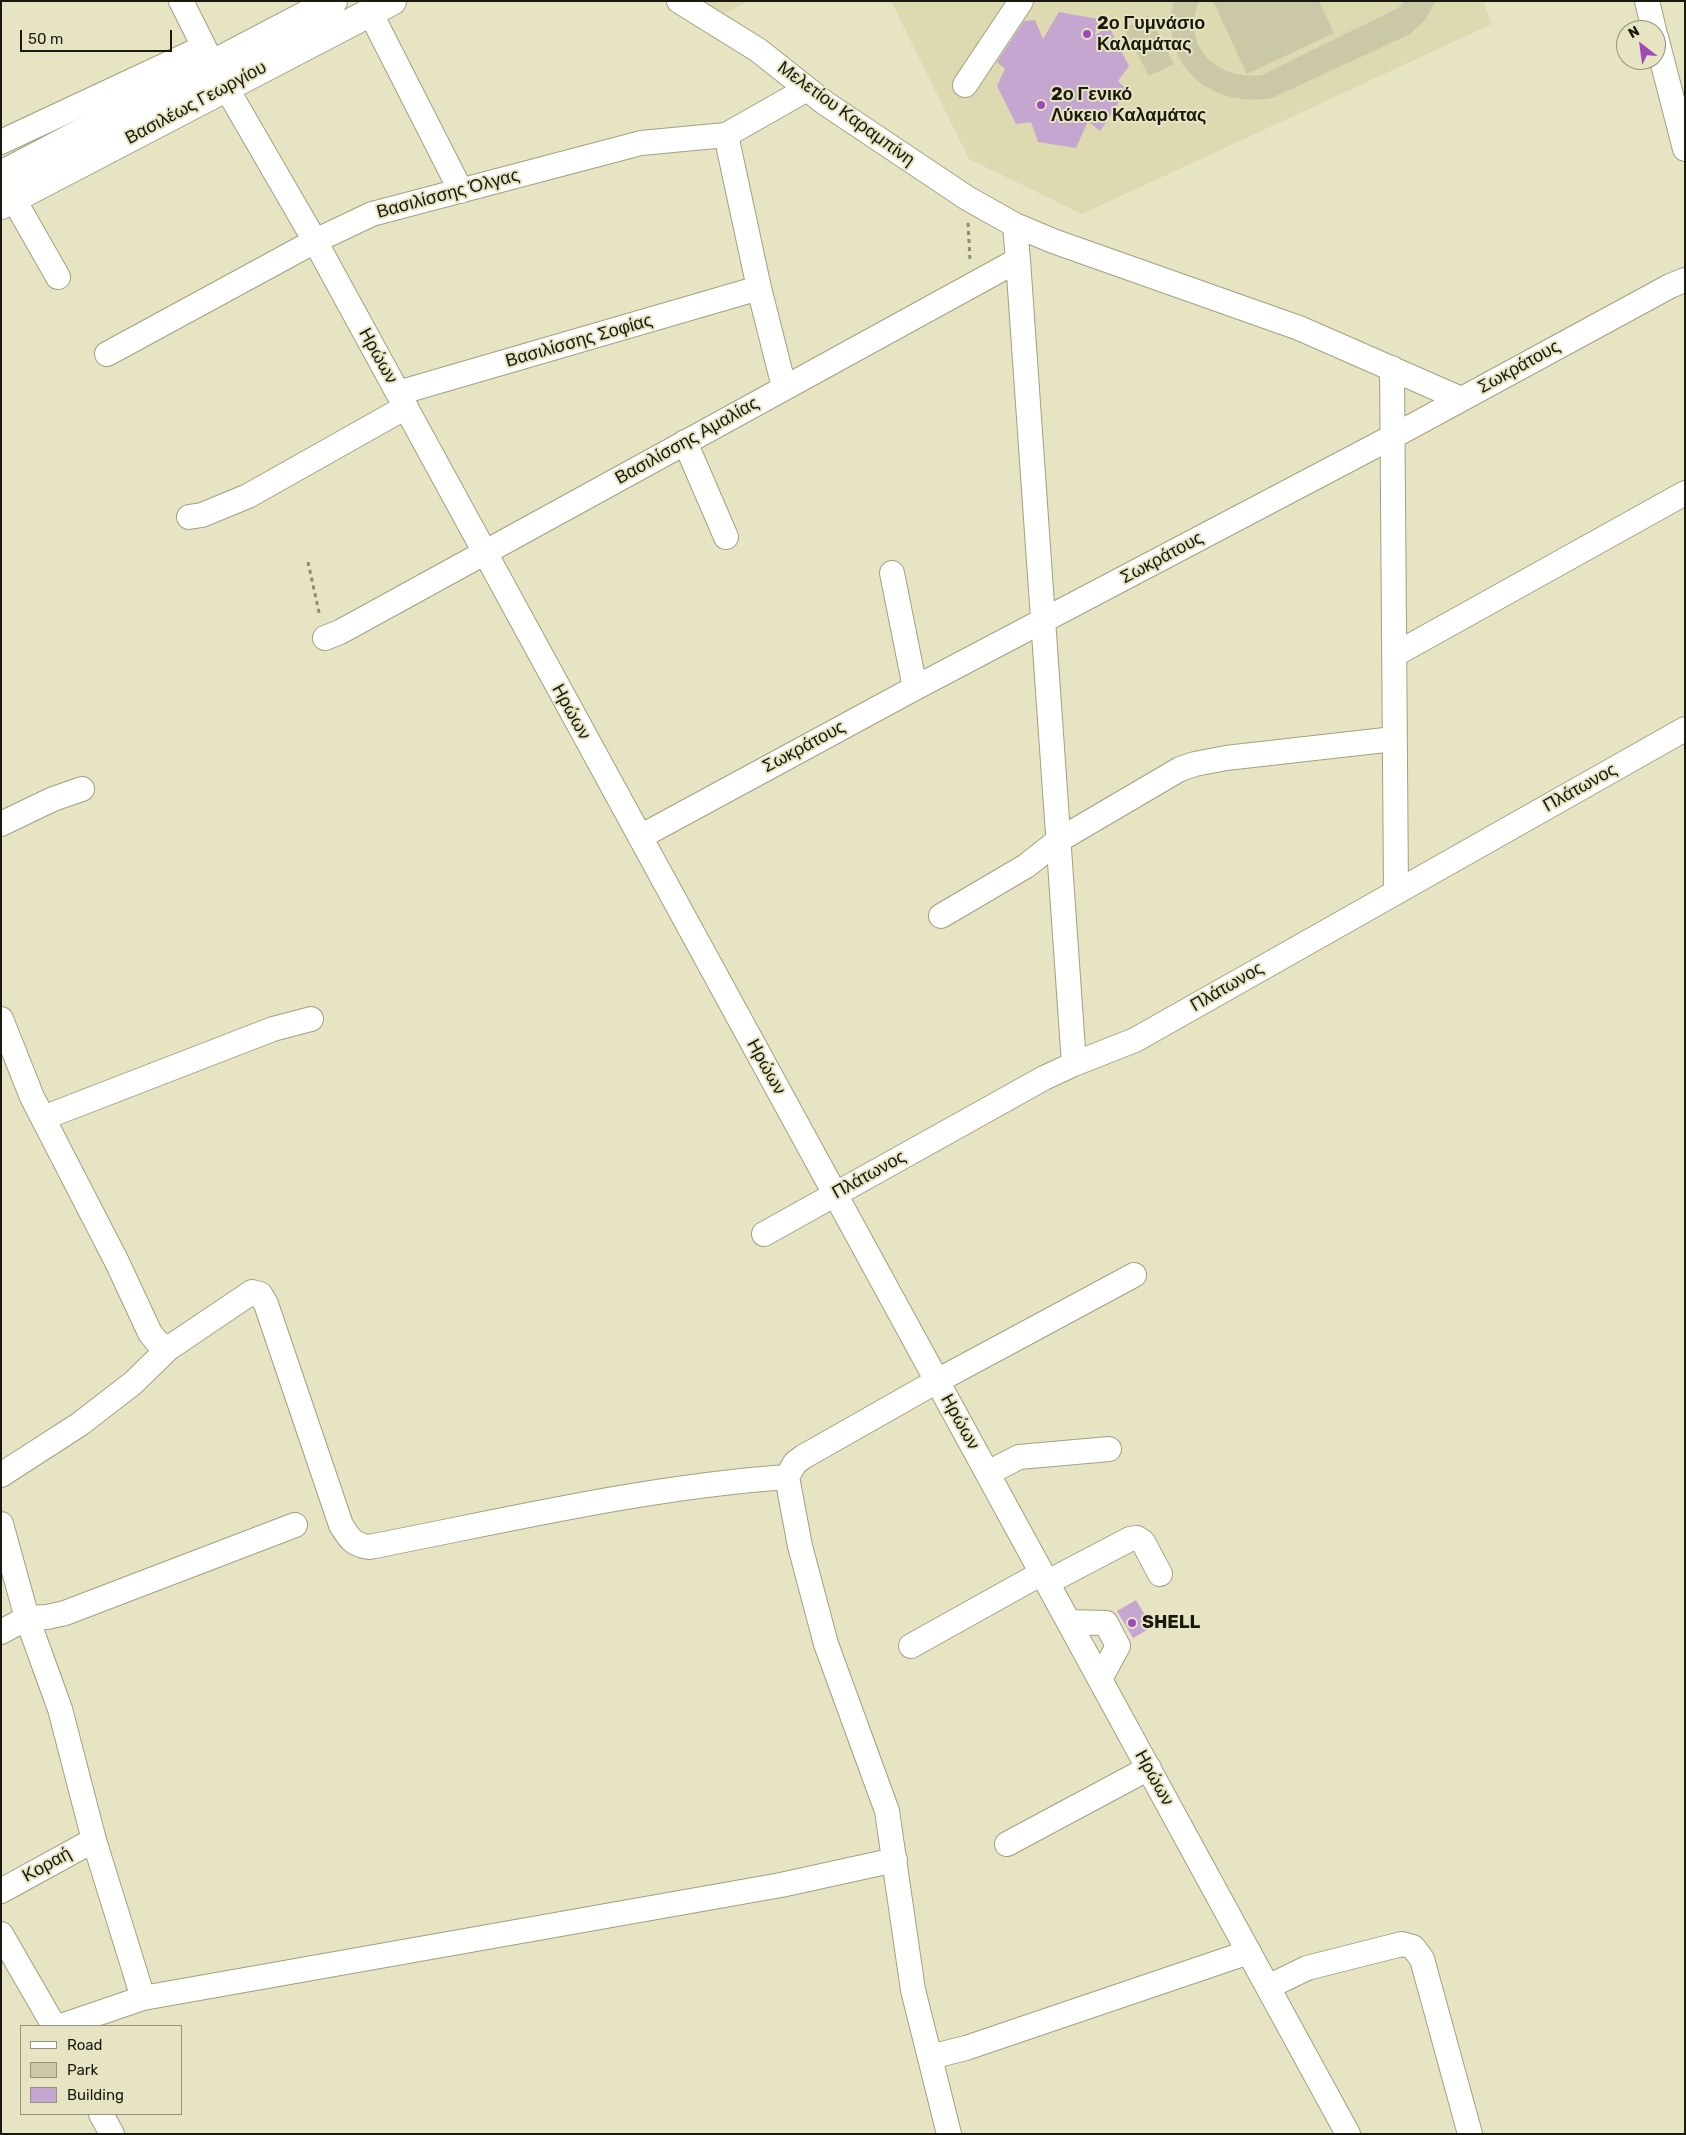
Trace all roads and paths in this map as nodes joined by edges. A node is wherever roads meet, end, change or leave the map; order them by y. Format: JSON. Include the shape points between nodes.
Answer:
{"nodes":[{"id":1,"x":181,"y":1,"type":"edge"},
{"id":2,"x":333,"y":1,"type":"edge"},
{"id":3,"x":679,"y":1,"type":"edge"},
{"id":4,"x":1021,"y":1,"type":"edge"},
{"id":5,"x":1647,"y":1,"type":"edge"},
{"id":6,"x":381,"y":7,"type":"edge"},
{"id":7,"x":1652,"y":20,"type":"edge"},
{"id":8,"x":208,"y":55,"type":"junction"},
{"id":9,"x":1665,"y":70,"type":"edge"},
{"id":10,"x":965,"y":85,"type":"dead end"},
{"id":11,"x":227,"y":88,"type":"junction"},
{"id":12,"x":807,"y":89,"type":"junction"},
{"id":13,"x":726,"y":135,"type":"junction"},
{"id":14,"x":1,"y":142,"type":"edge"},
{"id":15,"x":1685,"y":149,"type":"edge"},
{"id":16,"x":461,"y":191,"type":"junction"},
{"id":17,"x":5,"y":193,"type":"edge"},
{"id":18,"x":1015,"y":225,"type":"junction"},
{"id":19,"x":315,"y":241,"type":"junction"},
{"id":20,"x":1018,"y":260,"type":"junction"},
{"id":21,"x":58,"y":277,"type":"dead end"},
{"id":22,"x":1685,"y":280,"type":"edge"},
{"id":23,"x":759,"y":288,"type":"junction"},
{"id":24,"x":107,"y":354,"type":"dead end"},
{"id":25,"x":1392,"y":368,"type":"junction"},
{"id":26,"x":784,"y":388,"type":"junction"},
{"id":27,"x":1461,"y":399,"type":"junction"},
{"id":28,"x":402,"y":400,"type":"junction"},
{"id":29,"x":1392,"y":437,"type":"junction"},
{"id":30,"x":685,"y":442,"type":"junction"},
{"id":31,"x":1685,"y":493,"type":"edge"},
{"id":32,"x":189,"y":516,"type":"dead end"},
{"id":33,"x":726,"y":537,"type":"dead end"},
{"id":34,"x":484,"y":552,"type":"junction"},
{"id":35,"x":308,"y":562,"type":"dead end"},
{"id":36,"x":892,"y":573,"type":"dead end"},
{"id":37,"x":1042,"y":621,"type":"junction"},
{"id":38,"x":325,"y":638,"type":"joint"},
{"id":39,"x":1394,"y":655,"type":"junction"},
{"id":40,"x":915,"y":688,"type":"junction"},
{"id":41,"x":1685,"y":729,"type":"edge"},
{"id":42,"x":1394,"y":738,"type":"junction"},
{"id":43,"x":82,"y":789,"type":"dead end"},
{"id":44,"x":1,"y":824,"type":"edge"},
{"id":45,"x":640,"y":837,"type":"junction"},
{"id":46,"x":1059,"y":840,"type":"junction"},
{"id":47,"x":1396,"y":892,"type":"junction"},
{"id":48,"x":941,"y":916,"type":"dead end"},
{"id":49,"x":1,"y":1019,"type":"edge"},
{"id":50,"x":311,"y":1019,"type":"dead end"},
{"id":51,"x":1074,"y":1064,"type":"junction"},
{"id":52,"x":43,"y":1118,"type":"junction"},
{"id":53,"x":835,"y":1194,"type":"junction"},
{"id":54,"x":764,"y":1234,"type":"dead end"},
{"id":55,"x":1134,"y":1274,"type":"dead end"},
{"id":56,"x":169,"y":1348,"type":"junction"},
{"id":57,"x":936,"y":1381,"type":"junction"},
{"id":58,"x":1109,"y":1449,"type":"dead end"},
{"id":59,"x":988,"y":1473,"type":"junction"},
{"id":60,"x":1,"y":1475,"type":"edge"},
{"id":61,"x":787,"y":1477,"type":"junction"},
{"id":62,"x":1,"y":1524,"type":"edge"},
{"id":63,"x":295,"y":1525,"type":"dead end"},
{"id":64,"x":1160,"y":1574,"type":"dead end"},
{"id":65,"x":1045,"y":1578,"type":"junction"},
{"id":66,"x":27,"y":1618,"type":"junction"},
{"id":67,"x":1069,"y":1622,"type":"junction"},
{"id":68,"x":1,"y":1632,"type":"edge"},
{"id":69,"x":912,"y":1646,"type":"dead end"},
{"id":70,"x":1100,"y":1679,"type":"junction"},
{"id":71,"x":1149,"y":1768,"type":"junction"},
{"id":72,"x":94,"y":1840,"type":"junction"},
{"id":73,"x":1007,"y":1844,"type":"dead end"},
{"id":74,"x":894,"y":1860,"type":"junction"},
{"id":75,"x":1,"y":1891,"type":"edge"},
{"id":76,"x":1,"y":1934,"type":"edge"},
{"id":77,"x":1249,"y":1952,"type":"junction"},
{"id":78,"x":1268,"y":1987,"type":"junction"},
{"id":79,"x":143,"y":1998,"type":"junction"},
{"id":80,"x":53,"y":2025,"type":"edge"},
{"id":81,"x":64,"y":2025,"type":"edge"},
{"id":82,"x":930,"y":2057,"type":"junction"},
{"id":83,"x":102,"y":2115,"type":"edge"},
{"id":84,"x":112,"y":2134,"type":"edge"},
{"id":85,"x":949,"y":2134,"type":"edge"},
{"id":86,"x":1348,"y":2134,"type":"edge"},
{"id":87,"x":1470,"y":2134,"type":"edge"}],
"edges":[{"from":1,"to":8,"type":"street","name":"Ηρώων"},
{"from":2,"to":8,"type":"main road","name":"Βασιλέως Γεωργίου"},
{"from":3,"to":12,"type":"street","name":"Μελετίου Καραμπίνη","via":[[758,50]]},
{"from":4,"to":10,"type":"street"},
{"from":5,"to":7,"type":"street"},
{"from":6,"to":11,"type":"main road","name":"Βασιλέως Γεωργίου"},
{"from":6,"to":16,"type":"street"},
{"from":8,"to":11,"type":"street","name":"Ηρώων"},
{"from":8,"to":14,"type":"street"},
{"from":8,"to":17,"type":"main road","name":"Βασιλέως Γεωργίου"},
{"from":9,"to":15,"type":"street"},
{"from":11,"to":17,"type":"main road","name":"Βασιλέως Γεωργίου"},
{"from":11,"to":19,"type":"street","name":"Ηρώων"},
{"from":12,"to":13,"type":"street","name":"Βασιλίσσης Όλγας"},
{"from":12,"to":18,"type":"street","name":"Μελετίου Καραμπίνη","via":[[967,198]]},
{"from":13,"to":16,"type":"street","name":"Βασιλίσσης Όλγας","via":[[640,143]]},
{"from":13,"to":23,"type":"street"},
{"from":16,"to":19,"type":"street","name":"Βασιλίσσης Όλγας","via":[[372,214]]},
{"from":17,"to":21,"type":"street"},
{"from":18,"to":20,"type":"street"},
{"from":18,"to":25,"type":"street","name":"Μελετίου Καραμπίνη","via":[[1299,328]]},
{"from":19,"to":24,"type":"street","name":"Βασιλίσσης Όλγας"},
{"from":19,"to":28,"type":"street","name":"Ηρώων"},
{"from":20,"to":26,"type":"street","name":"Βασιλίσσης Αμαλίας"},
{"from":20,"to":37,"type":"street"},
{"from":22,"to":27,"type":"street","name":"Σωκράτους"},
{"from":23,"to":26,"type":"street"},
{"from":23,"to":28,"type":"street","name":"Βασιλίσσης Σοφίας"},
{"from":25,"to":27,"type":"street","name":"Μελετίου Καραμπίνη"},
{"from":25,"to":29,"type":"street"},
{"from":26,"to":30,"type":"street","name":"Βασιλίσσης Αμαλίας"},
{"from":27,"to":29,"type":"street","name":"Σωκράτους"},
{"from":28,"to":32,"type":"street","name":"Βασιλίσσης Σοφίας","via":[[248,496],[202,515]]},
{"from":28,"to":34,"type":"street","name":"Ηρώων"},
{"from":29,"to":37,"type":"street","name":"Σωκράτους"},
{"from":29,"to":39,"type":"street"},
{"from":30,"to":33,"type":"street"},
{"from":30,"to":34,"type":"street","name":"Βασιλίσσης Αμαλίας"},
{"from":31,"to":39,"type":"street"},
{"from":34,"to":38,"type":"street","name":"Βασιλίσσης Αμαλίας"},
{"from":34,"to":45,"type":"street","name":"Ηρώων"},
{"from":35,"to":38,"type":"path"},
{"from":36,"to":40,"type":"street"},
{"from":37,"to":40,"type":"street","name":"Σωκράτους"},
{"from":37,"to":46,"type":"street"},
{"from":39,"to":42,"type":"street"},
{"from":40,"to":45,"type":"street","name":"Σωκράτους"},
{"from":41,"to":47,"type":"street","name":"Πλάτωνος"},
{"from":42,"to":46,"type":"street","via":[[1195,764],[1158,780]]},
{"from":42,"to":47,"type":"street"},
{"from":43,"to":44,"type":"street"},
{"from":45,"to":53,"type":"street","name":"Ηρώων"},
{"from":46,"to":48,"type":"street","via":[[1026,866]]},
{"from":46,"to":51,"type":"street"},
{"from":47,"to":51,"type":"street","name":"Πλάτωνος","via":[[1135,1040]]},
{"from":49,"to":52,"type":"street"},
{"from":50,"to":52,"type":"street","via":[[273,1029]]},
{"from":51,"to":53,"type":"street","name":"Πλάτωνος"},
{"from":52,"to":56,"type":"street","via":[[150,1333],[158,1343]]},
{"from":53,"to":54,"type":"street","name":"Πλάτωνος"},
{"from":53,"to":57,"type":"street","name":"Ηρώων"},
{"from":55,"to":57,"type":"street"},
{"from":56,"to":60,"type":"street","via":[[133,1383],[80,1424]]},
{"from":56,"to":61,"type":"street","via":[[243,1296],[252,1292],[260,1294],[341,1524],[356,1545],[370,1548],[599,1501],[700,1485]]},
{"from":57,"to":59,"type":"street","name":"Ηρώων"},
{"from":57,"to":61,"type":"street","via":[[803,1457]]},
{"from":58,"to":59,"type":"street","via":[[1019,1456]]},
{"from":59,"to":65,"type":"street","name":"Ηρώων"},
{"from":61,"to":74,"type":"street","via":[[800,1546],[823,1634],[888,1811]]},
{"from":62,"to":66,"type":"street"},
{"from":63,"to":66,"type":"street","via":[[65,1613]]},
{"from":64,"to":65,"type":"street","via":[[1143,1542],[1137,1538]]},
{"from":65,"to":67,"type":"street","name":"Ηρώων"},
{"from":65,"to":69,"type":"street"},
{"from":66,"to":68,"type":"street"},
{"from":66,"to":72,"type":"street","via":[[60,1709]]},
{"from":67,"to":70,"type":"street","name":"Ηρώων"},
{"from":67,"to":70,"type":"street","via":[[1106,1624],[1118,1646]]},
{"from":70,"to":71,"type":"street","name":"Ηρώων"},
{"from":71,"to":73,"type":"street"},
{"from":71,"to":77,"type":"street","name":"Ηρώων"},
{"from":72,"to":75,"type":"street","name":"Κοραή"},
{"from":72,"to":79,"type":"street"},
{"from":74,"to":79,"type":"street","via":[[781,1885]]},
{"from":74,"to":82,"type":"street","via":[[913,1990]]},
{"from":76,"to":80,"type":"street"},
{"from":77,"to":78,"type":"street","name":"Ηρώων"},
{"from":77,"to":82,"type":"street","via":[[966,2048]]},
{"from":78,"to":86,"type":"street","name":"Ηρώων"},
{"from":78,"to":87,"type":"street","via":[[1307,1968],[1402,1944],[1413,1947],[1422,1959]]},
{"from":79,"to":81,"type":"street"},
{"from":82,"to":85,"type":"street"},
{"from":83,"to":84,"type":"street"}]}
